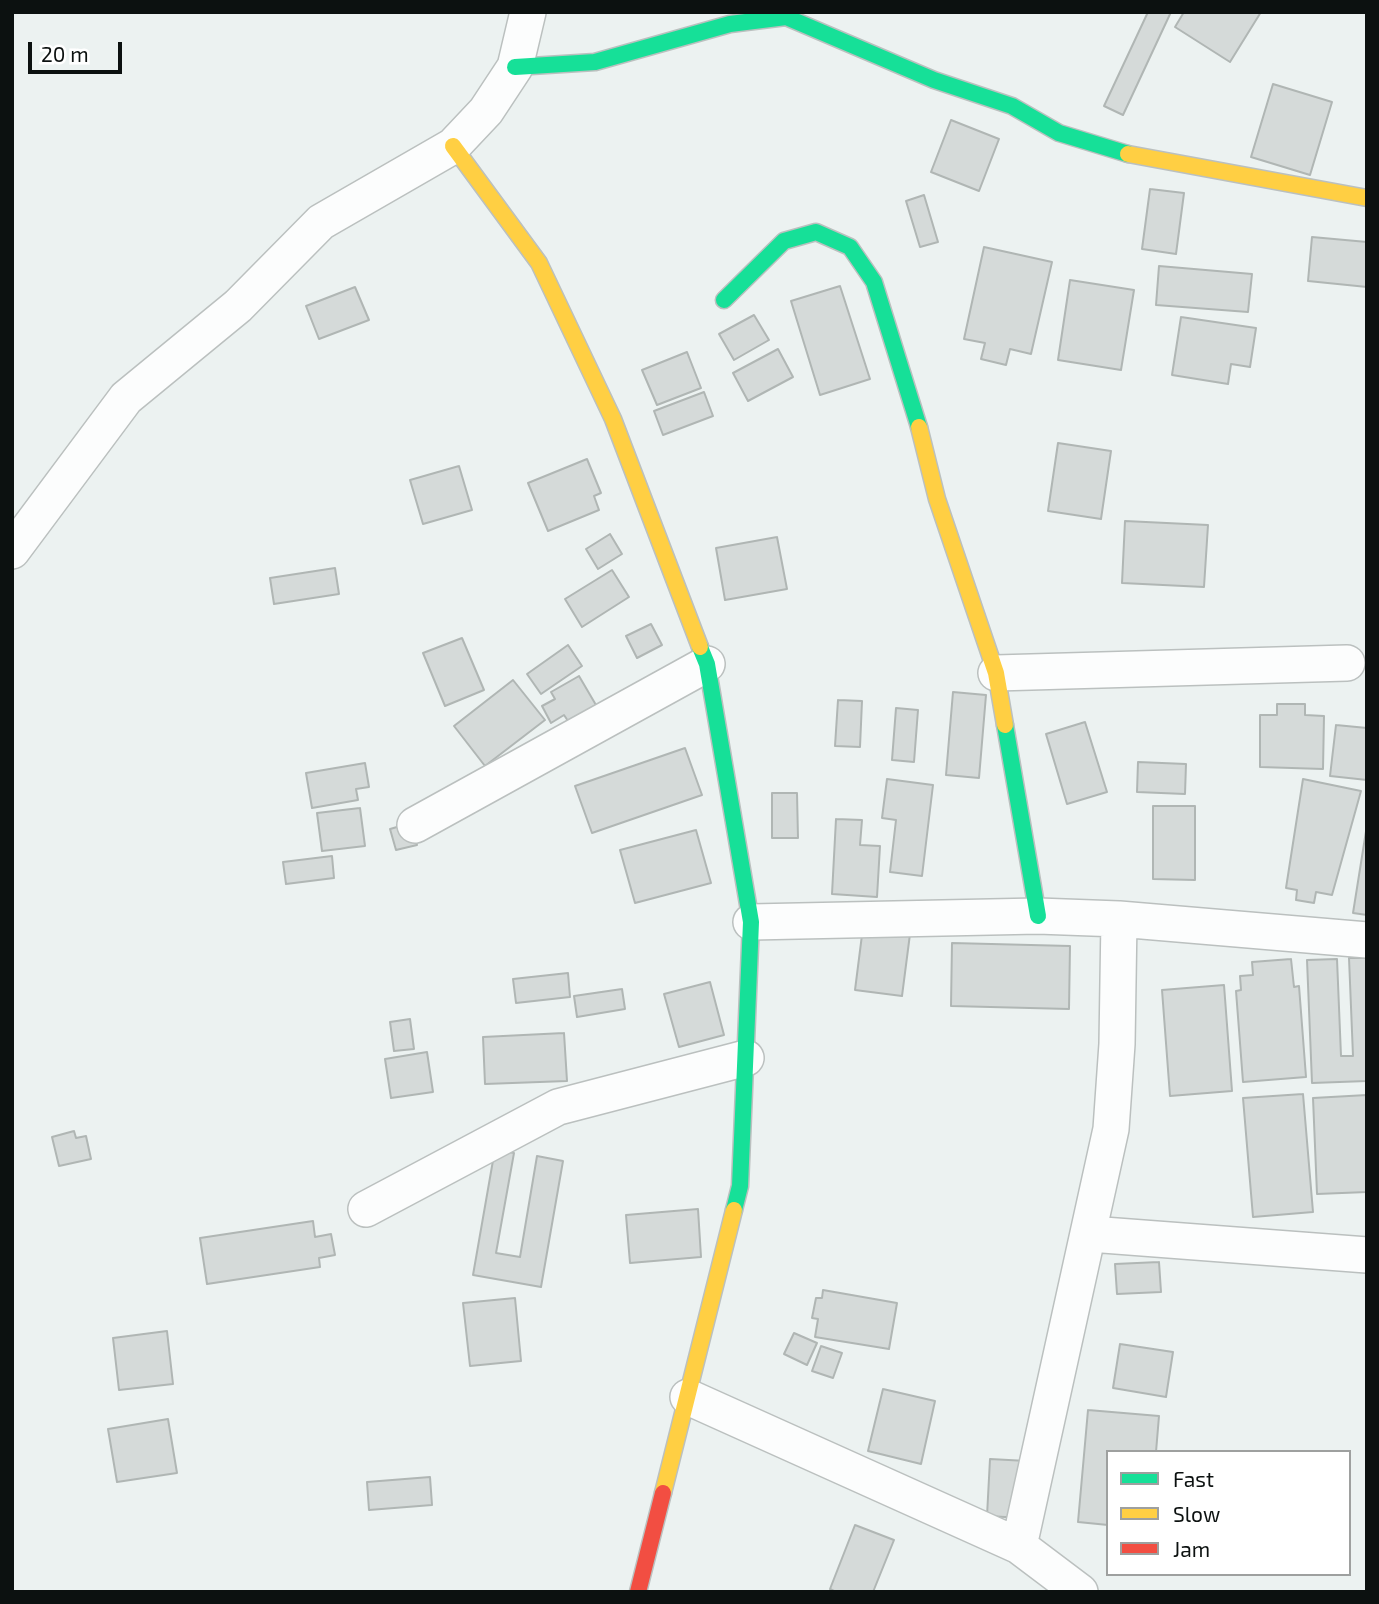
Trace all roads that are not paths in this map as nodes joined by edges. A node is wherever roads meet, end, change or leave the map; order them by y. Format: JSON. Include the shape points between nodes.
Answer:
{"nodes":[{"id":1,"x":528,"y":12,"type":"edge"},
{"id":2,"x":514,"y":67,"type":"junction"},
{"id":3,"x":453,"y":146,"type":"junction"},
{"id":4,"x":1367,"y":198,"type":"edge"},
{"id":5,"x":724,"y":300,"type":"dead end"},
{"id":6,"x":12,"y":551,"type":"edge"},
{"id":7,"x":1346,"y":663,"type":"dead end"},
{"id":8,"x":707,"y":664,"type":"junction"},
{"id":9,"x":996,"y":673,"type":"junction"},
{"id":10,"x":415,"y":825,"type":"dead end"},
{"id":11,"x":1038,"y":916,"type":"junction"},
{"id":12,"x":1119,"y":919,"type":"junction"},
{"id":13,"x":751,"y":922,"type":"junction"},
{"id":14,"x":1367,"y":940,"type":"edge"},
{"id":15,"x":746,"y":1058,"type":"junction"},
{"id":16,"x":366,"y":1209,"type":"dead end"},
{"id":17,"x":1090,"y":1234,"type":"junction"},
{"id":18,"x":1367,"y":1255,"type":"edge"},
{"id":19,"x":688,"y":1397,"type":"junction"},
{"id":20,"x":1019,"y":1546,"type":"junction"},
{"id":21,"x":638,"y":1592,"type":"edge"},
{"id":22,"x":1080,"y":1592,"type":"edge"}],
"edges":[{"from":1,"to":2,"type":"street"},
{"from":2,"to":3,"type":"street","via":[[485,111]]},
{"from":2,"to":4,"type":"street","via":[[595,62],[730,24],[786,17],[934,80],[1012,106],[1059,133],[1138,157]]},
{"from":3,"to":6,"type":"street","via":[[321,222],[238,306],[126,398]]},
{"from":3,"to":8,"type":"street","via":[[539,262],[613,419]]},
{"from":5,"to":9,"type":"street","via":[[784,241],[816,232],[850,247],[874,282],[906,378],[937,499]]},
{"from":7,"to":9,"type":"street"},
{"from":8,"to":10,"type":"street"},
{"from":8,"to":13,"type":"street"},
{"from":9,"to":11,"type":"street"},
{"from":11,"to":12,"type":"street"},
{"from":11,"to":13,"type":"street"},
{"from":12,"to":14,"type":"street"},
{"from":12,"to":17,"type":"street","via":[[1111,1129]]},
{"from":13,"to":15,"type":"street"},
{"from":15,"to":16,"type":"street","via":[[558,1107]]},
{"from":15,"to":19,"type":"street","via":[[740,1186]]},
{"from":17,"to":18,"type":"street"},
{"from":17,"to":20,"type":"street"},
{"from":19,"to":20,"type":"street"},
{"from":19,"to":21,"type":"street"},
{"from":20,"to":22,"type":"street"}]}
